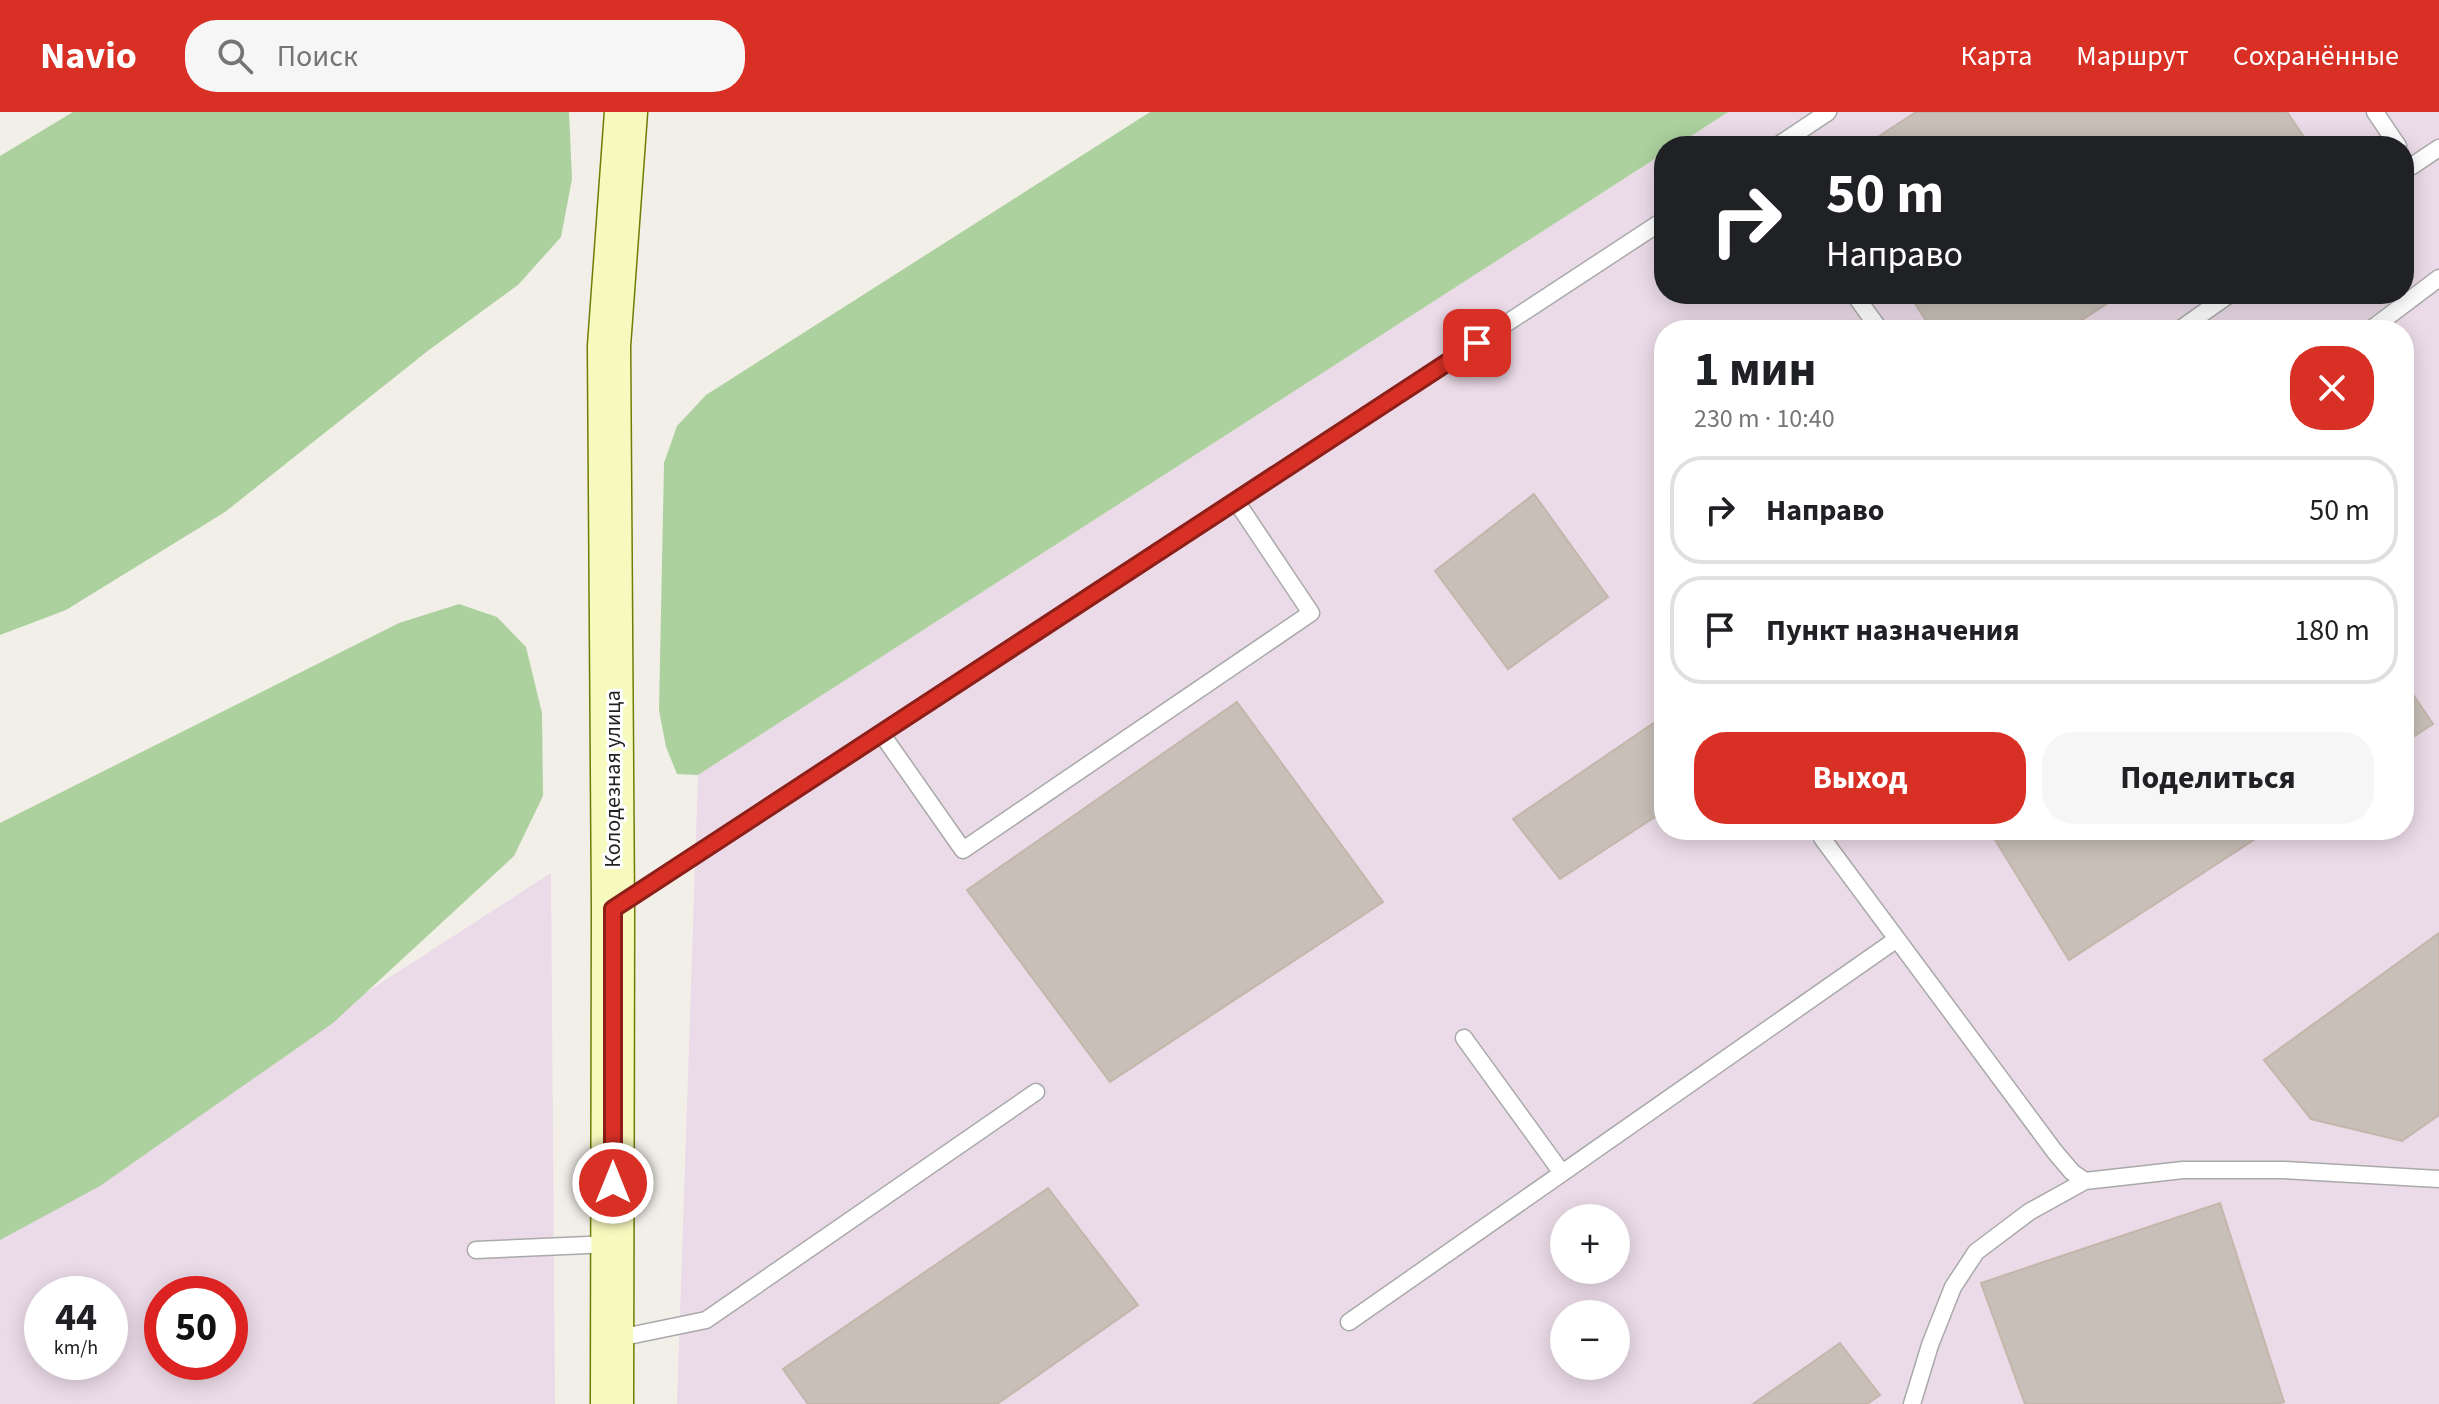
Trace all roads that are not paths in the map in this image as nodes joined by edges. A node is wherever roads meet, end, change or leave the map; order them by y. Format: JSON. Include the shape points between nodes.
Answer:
{"nodes":[{"id":1,"x":626,"y":112,"type":"edge"},
{"id":2,"x":1828,"y":112,"type":"edge"},
{"id":3,"x":2375,"y":112,"type":"edge"},
{"id":4,"x":1792,"y":136,"type":"edge"},
{"id":5,"x":2391,"y":136,"type":"edge"},
{"id":6,"x":2439,"y":148,"type":"edge"},
{"id":7,"x":2414,"y":160,"type":"edge"},
{"id":8,"x":1654,"y":227,"type":"edge"},
{"id":9,"x":2439,"y":278,"type":"edge"},
{"id":10,"x":2414,"y":297,"type":"edge"},
{"id":11,"x":2216,"y":304,"type":"edge"},
{"id":12,"x":2404,"y":304,"type":"edge"},
{"id":13,"x":2193,"y":320,"type":"edge"},
{"id":14,"x":2383,"y":320,"type":"edge"},
{"id":15,"x":1236,"y":501,"type":"junction"},
{"id":16,"x":881,"y":733,"type":"junction"},
{"id":17,"x":1823,"y":840,"type":"edge"},
{"id":18,"x":613,"y":909,"type":"junction"},
{"id":19,"x":1897,"y":939,"type":"junction"},
{"id":20,"x":1464,"y":1038,"type":"dead end"},
{"id":21,"x":1036,"y":1092,"type":"dead end"},
{"id":22,"x":1562,"y":1173,"type":"junction"},
{"id":23,"x":2439,"y":1179,"type":"edge"},
{"id":24,"x":2085,"y":1181,"type":"junction"},
{"id":25,"x":613,"y":1243,"type":"junction"},
{"id":26,"x":476,"y":1250,"type":"dead end"},
{"id":27,"x":1349,"y":1322,"type":"dead end"},
{"id":28,"x":613,"y":1339,"type":"junction"},
{"id":29,"x":612,"y":1404,"type":"edge"},
{"id":30,"x":1912,"y":1404,"type":"edge"}],
"edges":[{"from":1,"to":18,"type":"main road","name":"Колодезная улица","via":[[609,346]]},
{"from":2,"to":4,"type":"lane"},
{"from":3,"to":5,"type":"lane"},
{"from":6,"to":7,"type":"lane"},
{"from":8,"to":15,"type":"lane"},
{"from":9,"to":10,"type":"lane"},
{"from":11,"to":13,"type":"lane"},
{"from":12,"to":14,"type":"lane"},
{"from":15,"to":16,"type":"lane"},
{"from":15,"to":16,"type":"lane","via":[[1311,613],[963,850]]},
{"from":16,"to":18,"type":"lane"},
{"from":17,"to":19,"type":"lane"},
{"from":18,"to":25,"type":"main road","name":"Колодезная улица"},
{"from":19,"to":22,"type":"lane"},
{"from":19,"to":24,"type":"lane","via":[[2055,1152]]},
{"from":20,"to":22,"type":"lane"},
{"from":21,"to":28,"type":"lane","via":[[706,1320]]},
{"from":22,"to":27,"type":"lane"},
{"from":23,"to":24,"type":"lane","via":[[2198,1170]]},
{"from":24,"to":30,"type":"lane","via":[[2029,1212],[1976,1252],[1953,1287]]},
{"from":25,"to":26,"type":"lane"},
{"from":25,"to":28,"type":"main road","name":"Колодезная улица"},
{"from":28,"to":29,"type":"main road","name":"Колодезная улица"}]}
